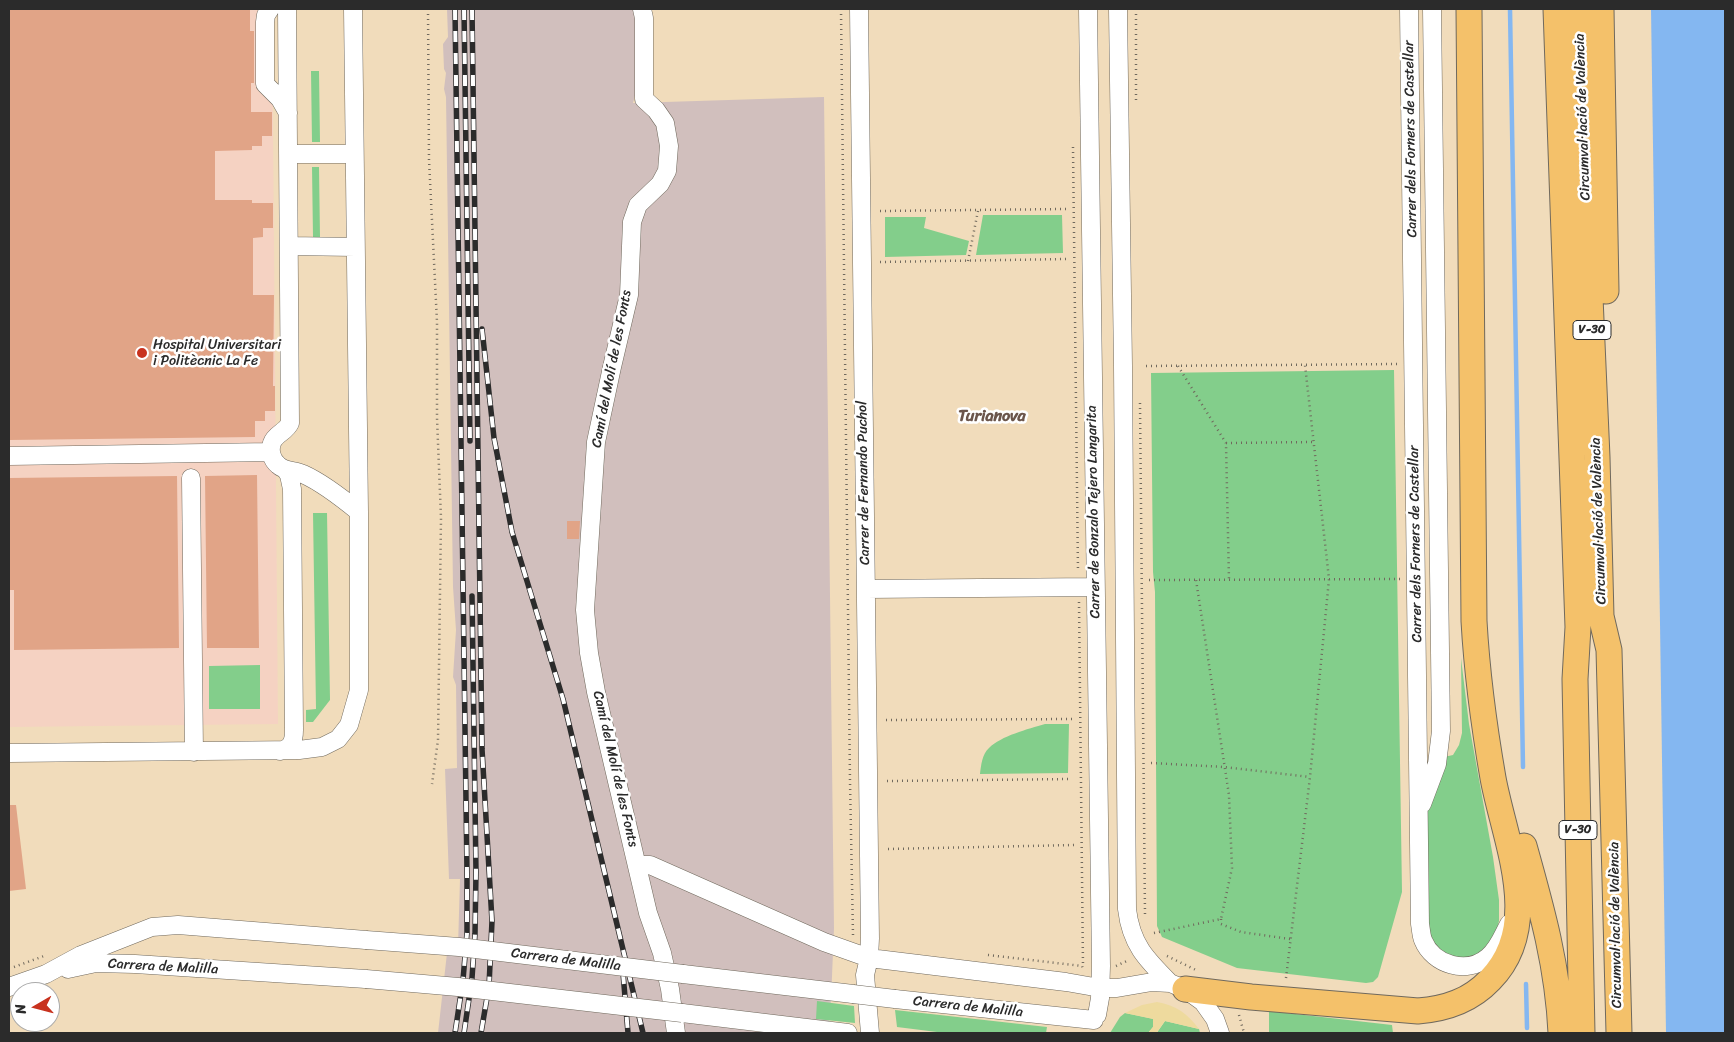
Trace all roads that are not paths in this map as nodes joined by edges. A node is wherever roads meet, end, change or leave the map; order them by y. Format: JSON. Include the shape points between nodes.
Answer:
{"nodes":[{"id":1,"x":270,"y":9,"type":"edge"},
{"id":2,"x":288,"y":9,"type":"edge"},
{"id":3,"x":353,"y":9,"type":"edge"},
{"id":4,"x":642,"y":9,"type":"edge"},
{"id":5,"x":859,"y":9,"type":"edge"},
{"id":6,"x":1088,"y":9,"type":"edge"},
{"id":7,"x":1118,"y":9,"type":"edge"},
{"id":8,"x":1410,"y":9,"type":"edge"},
{"id":9,"x":1432,"y":9,"type":"edge"},
{"id":10,"x":1470,"y":9,"type":"edge"},
{"id":11,"x":1556,"y":9,"type":"edge"},
{"id":12,"x":1579,"y":9,"type":"edge"},
{"id":13,"x":1601,"y":9,"type":"edge"},
{"id":14,"x":288,"y":114,"type":"junction"},
{"id":15,"x":288,"y":154,"type":"junction"},
{"id":16,"x":354,"y":154,"type":"junction"},
{"id":17,"x":289,"y":246,"type":"junction"},
{"id":18,"x":355,"y":247,"type":"junction"},
{"id":19,"x":271,"y":452,"type":"junction"},
{"id":20,"x":9,"y":456,"type":"edge"},
{"id":21,"x":285,"y":470,"type":"junction"},
{"id":22,"x":191,"y":478,"type":"dead end"},
{"id":23,"x":358,"y":512,"type":"junction"},
{"id":24,"x":1095,"y":587,"type":"junction"},
{"id":25,"x":866,"y":589,"type":"junction"},
{"id":26,"x":1578,"y":628,"type":"junction"},
{"id":27,"x":1609,"y":650,"type":"junction"},
{"id":28,"x":1476,"y":665,"type":"junction"},
{"id":29,"x":280,"y":751,"type":"junction"},
{"id":30,"x":194,"y":752,"type":"junction"},
{"id":31,"x":9,"y":753,"type":"edge"},
{"id":32,"x":1419,"y":816,"type":"junction"},
{"id":33,"x":638,"y":865,"type":"junction"},
{"id":34,"x":1517,"y":905,"type":"junction"},
{"id":35,"x":869,"y":958,"type":"junction"},
{"id":36,"x":46,"y":974,"type":"junction"},
{"id":37,"x":1134,"y":985,"type":"junction"},
{"id":38,"x":1178,"y":986,"type":"junction"},
{"id":39,"x":9,"y":987,"type":"edge"},
{"id":40,"x":1100,"y":988,"type":"junction"},
{"id":41,"x":1094,"y":1023,"type":"edge"},
{"id":42,"x":676,"y":1033,"type":"edge"},
{"id":43,"x":848,"y":1033,"type":"edge"},
{"id":44,"x":870,"y":1033,"type":"edge"},
{"id":45,"x":1220,"y":1033,"type":"edge"},
{"id":46,"x":1561,"y":1033,"type":"edge"},
{"id":47,"x":1582,"y":1033,"type":"edge"},
{"id":48,"x":1595,"y":1033,"type":"edge"},
{"id":49,"x":1618,"y":1033,"type":"edge"}],
"edges":[{"from":1,"to":14,"type":"street","via":[[264,22],[265,84],[280,99]]},
{"from":2,"to":14,"type":"street"},
{"from":3,"to":16,"type":"street"},
{"from":4,"to":33,"type":"street","name":"Camí del Molí de les Fonts","via":[[644,99],[665,123],[667,171],[660,184],[638,205],[632,222],[629,295],[596,442],[585,610],[596,692]]},
{"from":5,"to":25,"type":"street","name":"Carrer de Fernando Puchol"},
{"from":6,"to":24,"type":"street","name":"Carrer de Gonzalo Tejero Langarita"},
{"from":7,"to":38,"type":"street","via":[[1127,909],[1132,933],[1142,954]]},
{"from":8,"to":32,"type":"street","name":"Carrer dels Forners de Castellar"},
{"from":9,"to":32,"type":"street","via":[[1441,730],[1436,764]]},
{"from":10,"to":28,"type":"highway"},
{"from":11,"to":26,"type":"highway","name":"Circumval·lació de València","number":"V-30"},
{"from":12,"to":27,"type":"highway","name":"Circumval·lació de València","number":"V-30","via":[[1601,616]]},
{"from":13,"to":27,"type":"highway","via":[[1612,605]]},
{"from":14,"to":15,"type":"street"},
{"from":15,"to":16,"type":"street"},
{"from":15,"to":17,"type":"street"},
{"from":16,"to":18,"type":"street"},
{"from":17,"to":18,"type":"street"},
{"from":17,"to":19,"type":"street","via":[[290,423],[272,443]]},
{"from":18,"to":23,"type":"street"},
{"from":19,"to":20,"type":"street"},
{"from":19,"to":21,"type":"street","via":[[274,461]]},
{"from":21,"to":23,"type":"street","via":[[303,474]]},
{"from":21,"to":29,"type":"street","via":[[292,489],[294,739],[287,749]]},
{"from":22,"to":30,"type":"street"},
{"from":23,"to":29,"type":"street","via":[[359,690],[349,725],[338,739],[322,747]]},
{"from":24,"to":25,"type":"street"},
{"from":24,"to":40,"type":"street","name":"Carrer de Gonzalo Tejero Langarita"},
{"from":25,"to":35,"type":"street","name":"Carrer de Fernando Puchol"},
{"from":26,"to":47,"type":"highway","name":"Circumval·lació de València","number":"V-30","via":[[1575,679]]},
{"from":26,"to":48,"type":"highway","via":[[1586,672]]},
{"from":27,"to":49,"type":"highway","name":"Circumval·lació de València","number":"V-30"},
{"from":28,"to":34,"type":"highway","via":[[1484,728],[1513,857]]},
{"from":28,"to":46,"type":"highway","via":[[1488,689],[1503,768],[1547,926]]},
{"from":29,"to":30,"type":"street"},
{"from":30,"to":31,"type":"street"},
{"from":32,"to":34,"type":"street","name":"Carrer dels Forners de Castellar","via":[[1420,924],[1423,939],[1433,954],[1454,966],[1480,962],[1500,942]]},
{"from":33,"to":35,"type":"street","via":[[650,865],[824,942]]},
{"from":33,"to":42,"type":"street","name":"Camí del Molí de les Fonts","via":[[648,913],[662,953]]},
{"from":34,"to":38,"type":"highway","via":[[1517,925],[1512,944],[1496,974],[1471,996],[1448,1006],[1418,1011],[1251,997]]},
{"from":35,"to":40,"type":"street"},
{"from":35,"to":44,"type":"street","name":"Carrer de Fernando Puchol","via":[[865,975]]},
{"from":36,"to":39,"type":"street","name":"Carrera de Malilla"},
{"from":36,"to":41,"type":"street","name":"Carrera de Malilla","bridge":true,"via":[[81,955],[152,927],[178,926],[460,947]]},
{"from":36,"to":43,"type":"street","name":"Carrera de Malilla","bridge":true,"via":[[106,963],[366,979]]},
{"from":37,"to":38,"type":"street","via":[[1152,982]]},
{"from":37,"to":40,"type":"street"},
{"from":37,"to":41,"type":"street","via":[[1107,1002]]},
{"from":38,"to":45,"type":"street","via":[[1203,1002]]},
{"from":40,"to":41,"type":"street","name":"Carrer de Gonzalo Tejero Langarita"}]}
